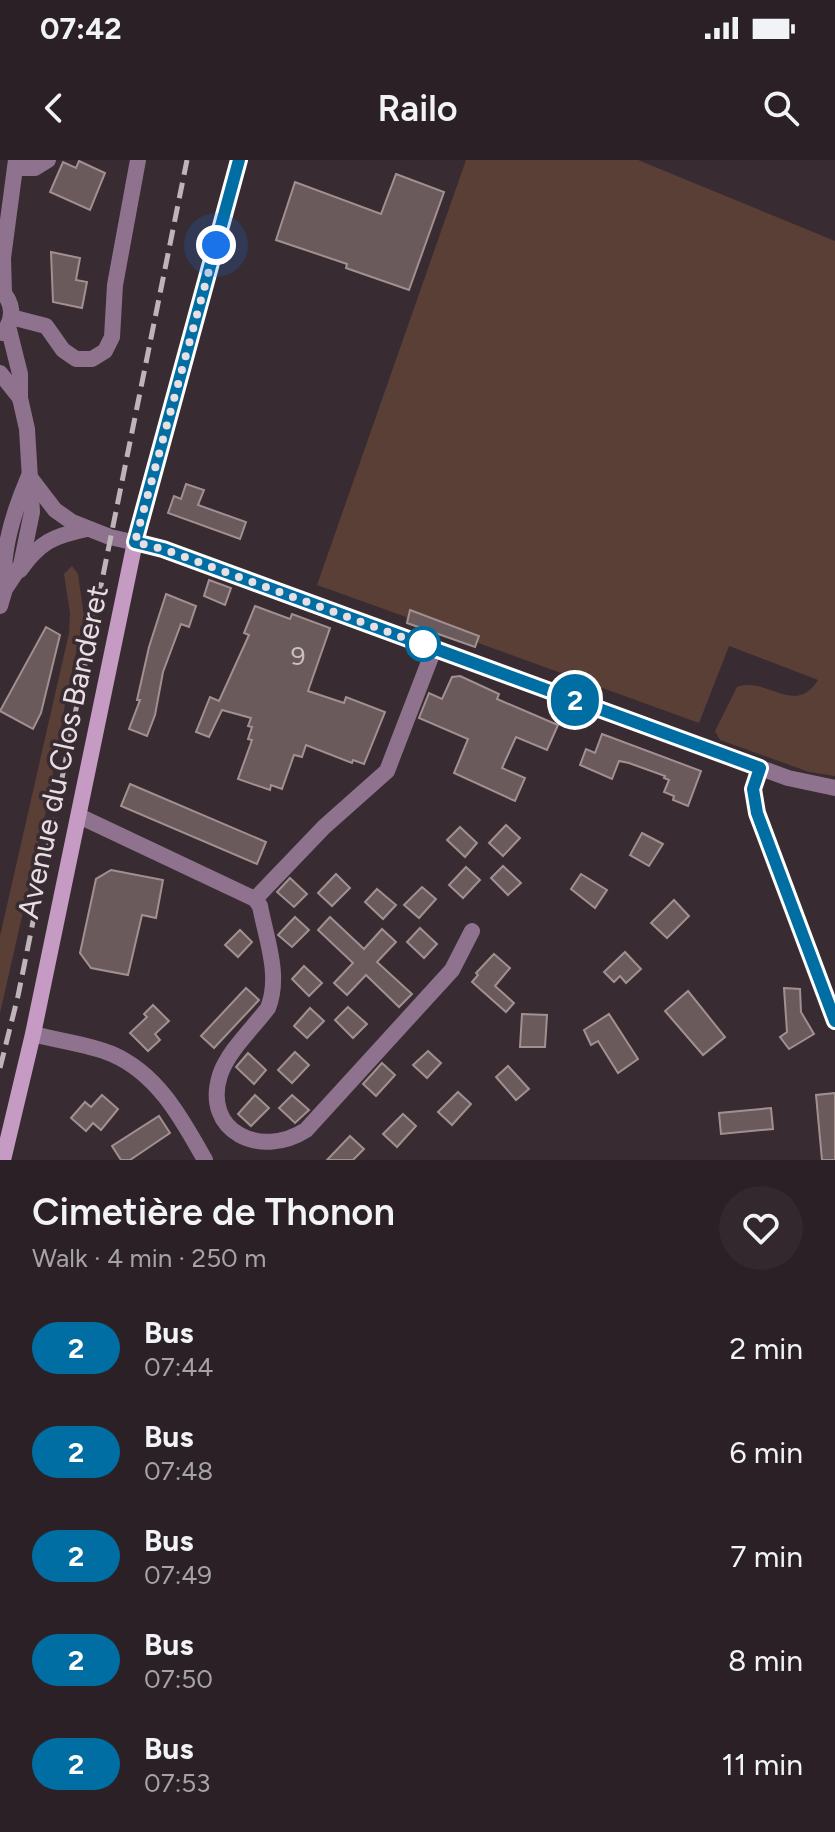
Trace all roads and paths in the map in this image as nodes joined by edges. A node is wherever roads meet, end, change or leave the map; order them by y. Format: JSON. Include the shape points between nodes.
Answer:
{"nodes":[{"id":1,"x":48,"y":160,"type":"edge"},
{"id":2,"x":138,"y":160,"type":"edge"},
{"id":3,"x":239,"y":160,"type":"edge"},
{"id":4,"x":16,"y":164,"type":"edge"},
{"id":5,"x":2,"y":291,"type":"edge"},
{"id":6,"x":7,"y":326,"type":"edge"},
{"id":7,"x":0,"y":373,"type":"edge"},
{"id":8,"x":20,"y":398,"type":"junction"},
{"id":9,"x":29,"y":476,"type":"junction"},
{"id":10,"x":87,"y":529,"type":"junction"},
{"id":11,"x":135,"y":542,"type":"junction"},
{"id":12,"x":17,"y":574,"type":"junction"},
{"id":13,"x":5,"y":589,"type":"junction"},
{"id":14,"x":0,"y":606,"type":"edge"},
{"id":15,"x":434,"y":649,"type":"junction"},
{"id":16,"x":760,"y":768,"type":"junction"},
{"id":17,"x":835,"y":788,"type":"edge"},
{"id":18,"x":79,"y":816,"type":"junction"},
{"id":19,"x":255,"y":899,"type":"junction"},
{"id":20,"x":472,"y":931,"type":"dead end"},
{"id":21,"x":835,"y":1021,"type":"edge"},
{"id":22,"x":33,"y":1034,"type":"junction"},
{"id":23,"x":3,"y":1160,"type":"edge"},
{"id":24,"x":205,"y":1160,"type":"edge"}],
"edges":[{"from":1,"to":4,"type":"street","via":[[35,168]]},
{"from":2,"to":6,"type":"street","via":[[115,285],[112,337],[105,351],[92,359],[76,359],[46,326]]},
{"from":3,"to":11,"type":"main road","name":"Avenue du Clos Banderet"},
{"from":4,"to":5,"type":"street"},
{"from":5,"to":6,"type":"street","via":[[11,307]]},
{"from":6,"to":8,"type":"street","via":[[20,374]]},
{"from":7,"to":8,"type":"street"},
{"from":8,"to":9,"type":"street"},
{"from":9,"to":10,"type":"street","via":[[55,510]]},
{"from":9,"to":12,"type":"street","via":[[32,512]]},
{"from":9,"to":13,"type":"street","via":[[15,509],[2,570]]},
{"from":10,"to":11,"type":"street"},
{"from":10,"to":12,"type":"street","via":[[45,542]]},
{"from":11,"to":15,"type":"street"},
{"from":11,"to":18,"type":"main road","name":"Avenue du Clos Banderet"},
{"from":12,"to":13,"type":"street"},
{"from":13,"to":14,"type":"street"},
{"from":15,"to":16,"type":"street"},
{"from":15,"to":19,"type":"street","via":[[387,771]]},
{"from":16,"to":17,"type":"street"},
{"from":16,"to":21,"type":"street","via":[[753,789],[757,813]]},
{"from":18,"to":19,"type":"street"},
{"from":18,"to":22,"type":"main road","name":"Avenue du Clos Banderet"},
{"from":19,"to":20,"type":"street","via":[[273,970],[272,999],[227,1061],[217,1091],[228,1124],[256,1143],[278,1143],[306,1130],[452,970]]},
{"from":22,"to":23,"type":"main road","name":"Avenue du Clos Banderet"},
{"from":22,"to":24,"type":"street","via":[[128,1062],[171,1103]]}]}
